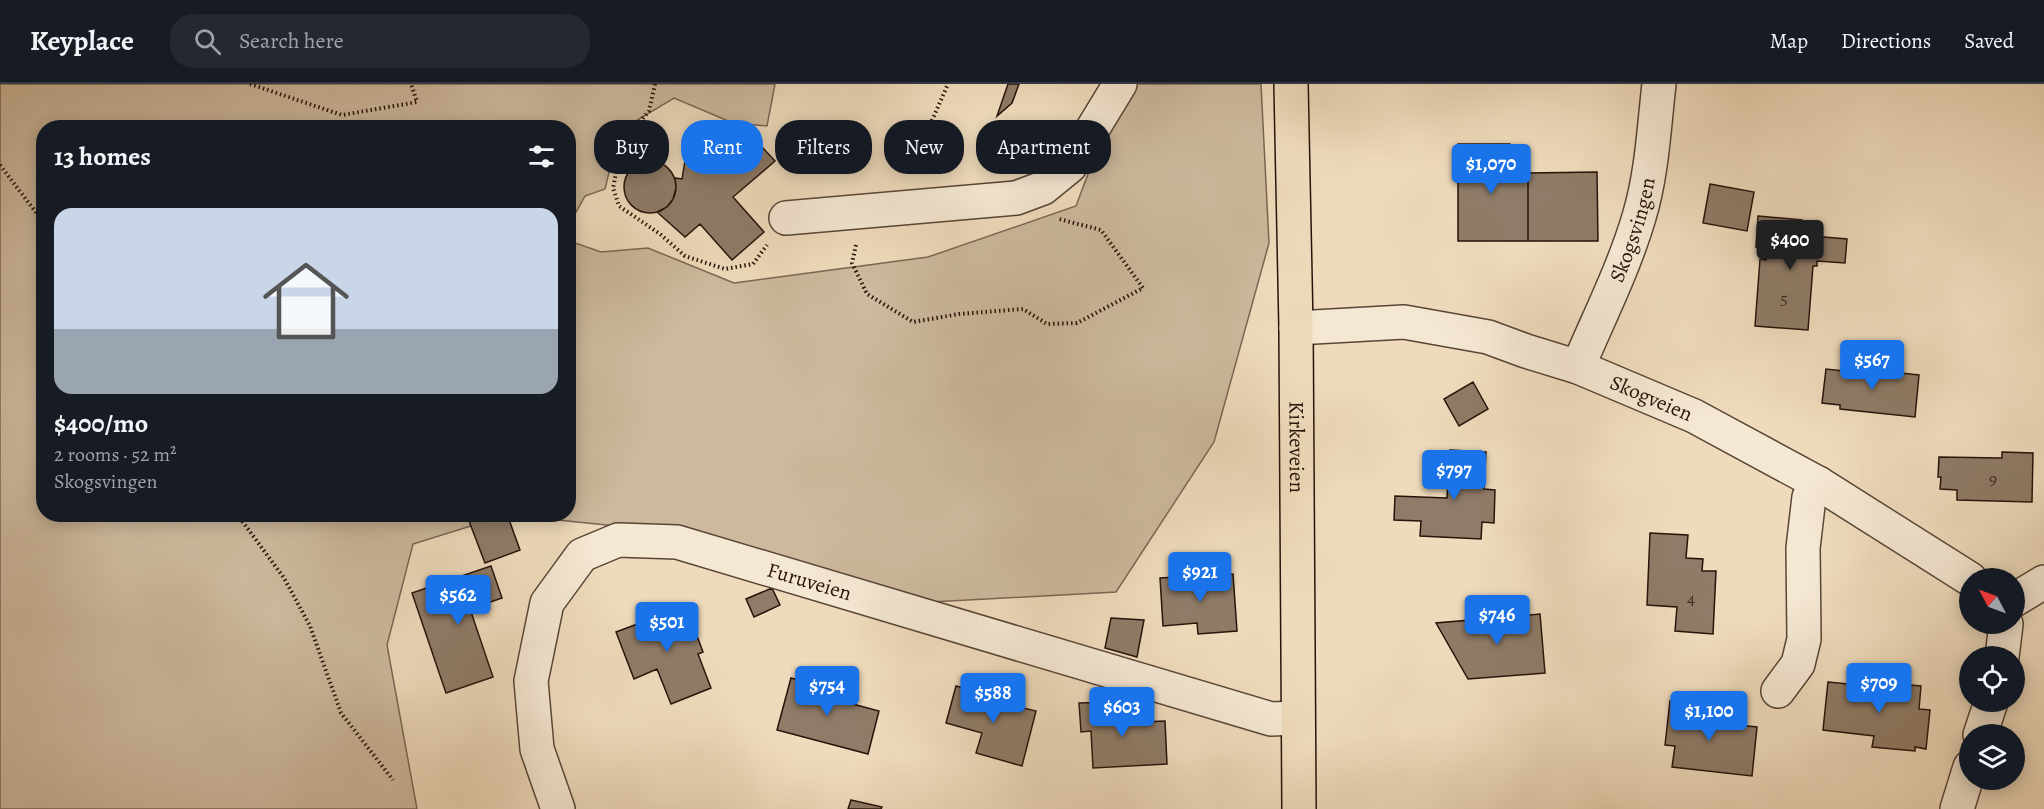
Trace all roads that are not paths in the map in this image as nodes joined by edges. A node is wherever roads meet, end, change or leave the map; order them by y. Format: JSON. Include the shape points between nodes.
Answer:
{"nodes":[{"id":1,"x":1120,"y":84,"type":"edge"},
{"id":2,"x":1291,"y":84,"type":"edge"},
{"id":3,"x":1659,"y":84,"type":"edge"},
{"id":4,"x":786,"y":218,"type":"road end"},
{"id":5,"x":1296,"y":328,"type":"junction"},
{"id":6,"x":1578,"y":367,"type":"junction"},
{"id":7,"x":1818,"y":483,"type":"junction"},
{"id":8,"x":1959,"y":572,"type":"edge"},
{"id":9,"x":2044,"y":582,"type":"edge"},
{"id":10,"x":2025,"y":593,"type":"edge"},
{"id":11,"x":1778,"y":691,"type":"dead end"},
{"id":12,"x":1297,"y":718,"type":"junction"},
{"id":13,"x":1963,"y":790,"type":"edge"},
{"id":14,"x":558,"y":809,"type":"edge"},
{"id":15,"x":1299,"y":809,"type":"edge"},
{"id":16,"x":1957,"y":809,"type":"edge"}],
"edges":[{"from":1,"to":4,"type":"street","via":[[1070,166],[1043,188],[1016,198]]},
{"from":2,"to":5,"type":"main road","name":"Kirkeveien"},
{"from":3,"to":6,"type":"street","name":"Skogsvingen","via":[[1651,157],[1639,216]]},
{"from":5,"to":6,"type":"street","name":"Skogveien","via":[[1404,322],[1488,337]]},
{"from":5,"to":12,"type":"main road","name":"Kirkeveien"},
{"from":6,"to":7,"type":"street","name":"Skogveien","via":[[1694,416]]},
{"from":7,"to":8,"type":"street","name":"Skogveien"},
{"from":7,"to":11,"type":"street","via":[[1809,497],[1803,548],[1804,639],[1798,664]]},
{"from":9,"to":10,"type":"street"},
{"from":12,"to":14,"type":"street","name":"Furuveien","via":[[1271,719],[676,542],[618,540],[582,555],[547,603],[531,681],[537,749]]},
{"from":12,"to":15,"type":"main road","name":"Kirkeveien"},
{"from":13,"to":16,"type":"street"}]}
